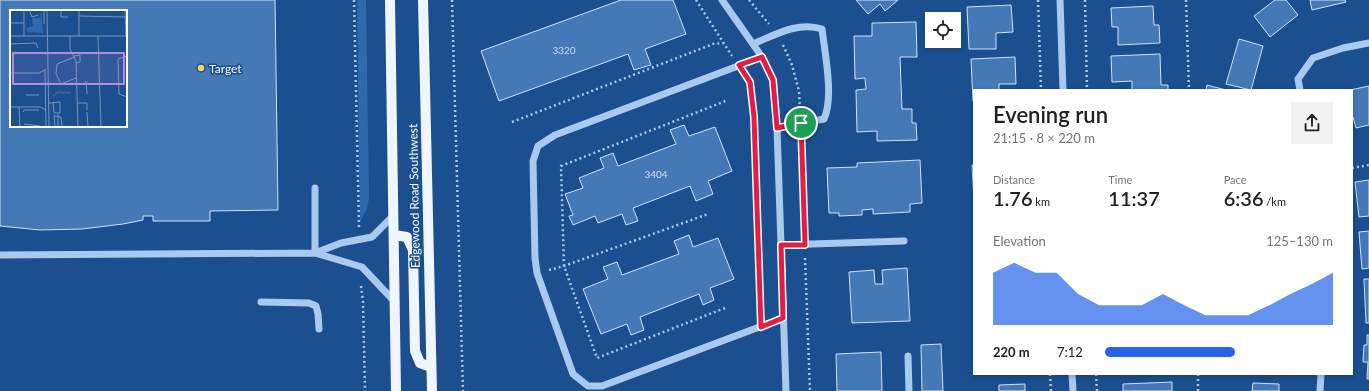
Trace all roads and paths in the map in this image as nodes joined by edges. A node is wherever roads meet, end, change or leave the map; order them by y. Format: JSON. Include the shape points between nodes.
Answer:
{"nodes":[{"id":1,"x":354,"y":0,"type":"edge"},
{"id":2,"x":390,"y":0,"type":"edge"},
{"id":3,"x":424,"y":0,"type":"edge"},
{"id":4,"x":452,"y":0,"type":"edge"},
{"id":5,"x":696,"y":0,"type":"edge"},
{"id":6,"x":722,"y":0,"type":"edge"},
{"id":7,"x":749,"y":0,"type":"edge"},
{"id":8,"x":1038,"y":0,"type":"edge"},
{"id":9,"x":1060,"y":0,"type":"edge"},
{"id":10,"x":1085,"y":0,"type":"edge"},
{"id":11,"x":1186,"y":0,"type":"edge"},
{"id":12,"x":776,"y":35,"type":"junction"},
{"id":13,"x":724,"y":43,"type":"junction"},
{"id":14,"x":1369,"y":43,"type":"edge"},
{"id":15,"x":753,"y":44,"type":"junction"},
{"id":16,"x":762,"y":57,"type":"junction"},
{"id":17,"x":739,"y":65,"type":"junction"},
{"id":18,"x":1041,"y":89,"type":"edge"},
{"id":19,"x":1063,"y":89,"type":"edge"},
{"id":20,"x":1087,"y":89,"type":"edge"},
{"id":21,"x":1189,"y":89,"type":"edge"},
{"id":22,"x":1300,"y":89,"type":"edge"},
{"id":23,"x":728,"y":100,"type":"dead end"},
{"id":24,"x":512,"y":122,"type":"dead end"},
{"id":25,"x":801,"y":123,"type":"junction"},
{"id":26,"x":777,"y":128,"type":"junction"},
{"id":27,"x":1369,"y":165,"type":"edge"},
{"id":28,"x":1353,"y":168,"type":"edge"},
{"id":29,"x":315,"y":188,"type":"dead end"},
{"id":30,"x":708,"y":214,"type":"dead end"},
{"id":31,"x":393,"y":216,"type":"junction"},
{"id":32,"x":394,"y":235,"type":"junction"},
{"id":33,"x":359,"y":240,"type":"junction"},
{"id":34,"x":904,"y":241,"type":"dead end"},
{"id":35,"x":781,"y":245,"type":"junction"},
{"id":36,"x":805,"y":245,"type":"junction"},
{"id":37,"x":315,"y":253,"type":"junction"},
{"id":38,"x":0,"y":255,"type":"edge"},
{"id":39,"x":359,"y":266,"type":"junction"},
{"id":40,"x":564,"y":266,"type":"junction"},
{"id":41,"x":537,"y":274,"type":"junction"},
{"id":42,"x":261,"y":302,"type":"dead end"},
{"id":43,"x":395,"y":302,"type":"junction"},
{"id":44,"x":725,"y":308,"type":"dead end"},
{"id":45,"x":783,"y":318,"type":"junction"},
{"id":46,"x":761,"y":327,"type":"junction"},
{"id":47,"x":318,"y":329,"type":"dead end"},
{"id":48,"x":908,"y":356,"type":"dead end"},
{"id":49,"x":431,"y":367,"type":"junction"},
{"id":50,"x":1050,"y":375,"type":"edge"},
{"id":51,"x":1072,"y":375,"type":"edge"},
{"id":52,"x":1096,"y":375,"type":"edge"},
{"id":53,"x":1198,"y":375,"type":"edge"},
{"id":54,"x":1321,"y":375,"type":"edge"},
{"id":55,"x":365,"y":391,"type":"edge"},
{"id":56,"x":396,"y":391,"type":"edge"},
{"id":57,"x":432,"y":391,"type":"edge"},
{"id":58,"x":463,"y":391,"type":"edge"},
{"id":59,"x":786,"y":391,"type":"edge"},
{"id":60,"x":810,"y":391,"type":"edge"},
{"id":61,"x":909,"y":391,"type":"edge"},
{"id":62,"x":1051,"y":391,"type":"edge"},
{"id":63,"x":1073,"y":391,"type":"edge"},
{"id":64,"x":1097,"y":391,"type":"edge"},
{"id":65,"x":1198,"y":391,"type":"edge"},
{"id":66,"x":1320,"y":391,"type":"edge"}],
"edges":[{"from":1,"to":33,"type":"path"},
{"from":2,"to":31,"type":"main road","name":"Edgewood Road Southwest"},
{"from":3,"to":49,"type":"main road","name":"Edgewood Road Southwest"},
{"from":4,"to":58,"type":"path"},
{"from":5,"to":13,"type":"path"},
{"from":6,"to":15,"type":"street"},
{"from":7,"to":12,"type":"path"},
{"from":8,"to":18,"type":"path"},
{"from":9,"to":19,"type":"street"},
{"from":10,"to":20,"type":"path"},
{"from":11,"to":21,"type":"path"},
{"from":12,"to":15,"type":"street"},
{"from":12,"to":25,"type":"path","via":[[792,65],[799,91]]},
{"from":12,"to":25,"type":"street","via":[[794,28],[812,26],[822,30],[828,89],[827,111],[824,118]]},
{"from":13,"to":17,"type":"path"},
{"from":13,"to":24,"type":"path","via":[[713,44]]},
{"from":14,"to":22,"type":"street","via":[[1313,58],[1298,79]]},
{"from":15,"to":16,"type":"street"},
{"from":16,"to":17,"type":"street"},
{"from":16,"to":26,"type":"street","via":[[773,80]]},
{"from":17,"to":41,"type":"street","via":[[555,135],[538,146],[533,162]]},
{"from":17,"to":46,"type":"path","via":[[750,82],[754,117]]},
{"from":23,"to":40,"type":"path","via":[[561,166]]},
{"from":25,"to":26,"type":"street"},
{"from":25,"to":36,"type":"path"},
{"from":26,"to":35,"type":"street"},
{"from":27,"to":28,"type":"path"},
{"from":29,"to":37,"type":"street"},
{"from":30,"to":40,"type":"path"},
{"from":31,"to":32,"type":"main road","name":"Edgewood Road Southwest"},
{"from":31,"to":33,"type":"street","via":[[372,237]]},
{"from":32,"to":43,"type":"main road","name":"Edgewood Road Southwest"},
{"from":32,"to":49,"type":"main road","via":[[407,237],[413,250],[415,351],[420,363]]},
{"from":33,"to":37,"type":"street","via":[[341,243]]},
{"from":34,"to":36,"type":"street"},
{"from":35,"to":36,"type":"street"},
{"from":35,"to":45,"type":"street"},
{"from":36,"to":60,"type":"path"},
{"from":37,"to":38,"type":"street"},
{"from":37,"to":39,"type":"street"},
{"from":39,"to":43,"type":"street"},
{"from":39,"to":55,"type":"path","via":[[363,301]]},
{"from":40,"to":41,"type":"path"},
{"from":40,"to":44,"type":"path","via":[[597,358]]},
{"from":41,"to":46,"type":"street","via":[[573,374],[588,386],[602,386]]},
{"from":42,"to":47,"type":"street","via":[[309,303],[316,306]]},
{"from":43,"to":56,"type":"main road","name":"Edgewood Road Southwest"},
{"from":45,"to":46,"type":"street"},
{"from":45,"to":59,"type":"street"},
{"from":48,"to":61,"type":"street"},
{"from":49,"to":57,"type":"main road","name":"Edgewood Road Southwest"},
{"from":50,"to":62,"type":"path"},
{"from":51,"to":63,"type":"street"},
{"from":52,"to":64,"type":"path"},
{"from":53,"to":65,"type":"path"},
{"from":54,"to":66,"type":"street"}]}
